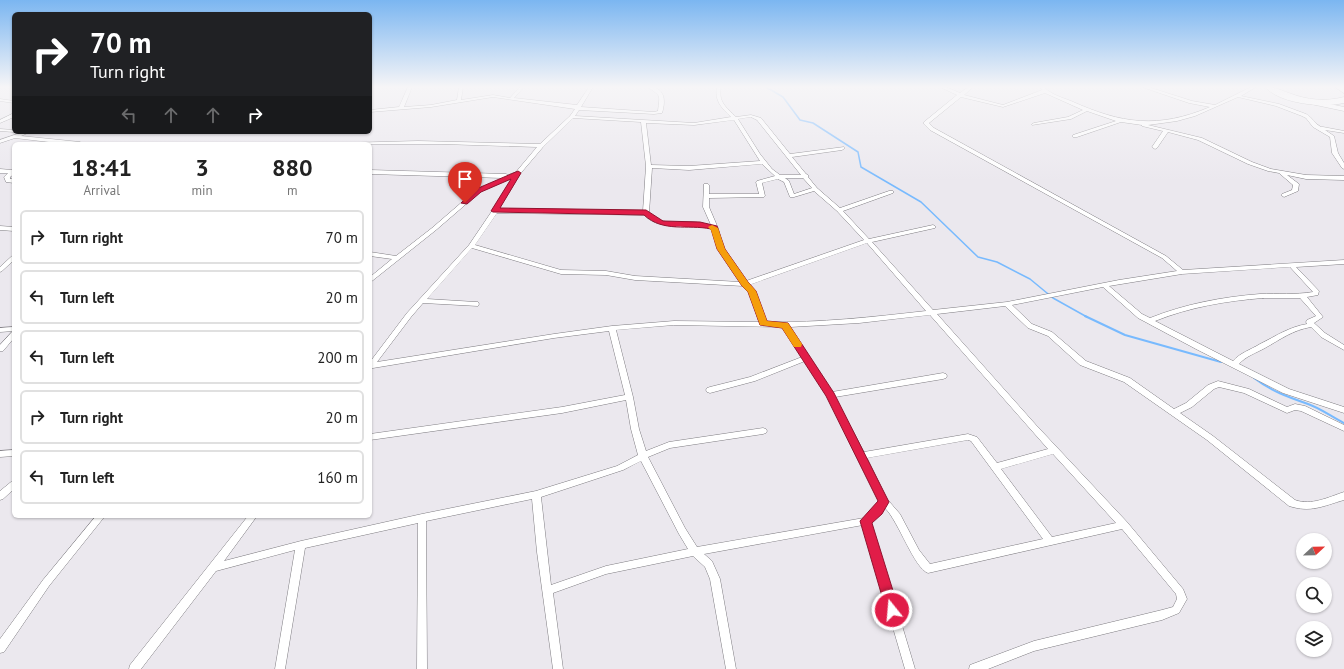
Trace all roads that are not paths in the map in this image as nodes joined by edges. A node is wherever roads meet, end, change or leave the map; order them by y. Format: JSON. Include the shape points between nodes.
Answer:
{"nodes":[{"id":1,"x":571,"y":118,"type":"edge"},
{"id":2,"x":594,"y":118,"type":"edge"},
{"id":3,"x":740,"y":118,"type":"edge"},
{"id":4,"x":758,"y":118,"type":"edge"},
{"id":5,"x":930,"y":118,"type":"edge"},
{"id":6,"x":1068,"y":118,"type":"edge"},
{"id":7,"x":1116,"y":118,"type":"edge"},
{"id":8,"x":1176,"y":118,"type":"edge"},
{"id":9,"x":1309,"y":118,"type":"edge"},
{"id":10,"x":735,"y":119,"type":"junction"},
{"id":11,"x":1122,"y":120,"type":"junction"},
{"id":12,"x":643,"y":121,"type":"junction"},
{"id":13,"x":1136,"y":122,"type":"junction"},
{"id":14,"x":1161,"y":122,"type":"junction"},
{"id":15,"x":1034,"y":124,"type":"dead end"},
{"id":16,"x":1315,"y":126,"type":"junction"},
{"id":17,"x":0,"y":130,"type":"edge"},
{"id":18,"x":1166,"y":132,"type":"junction"},
{"id":19,"x":1344,"y":132,"type":"edge"},
{"id":20,"x":12,"y":133,"type":"edge"},
{"id":21,"x":15,"y":134,"type":"edge"},
{"id":22,"x":1075,"y":136,"type":"dead end"},
{"id":23,"x":0,"y":142,"type":"edge"},
{"id":24,"x":51,"y":142,"type":"edge"},
{"id":25,"x":372,"y":143,"type":"edge"},
{"id":26,"x":541,"y":146,"type":"junction"},
{"id":27,"x":1155,"y":147,"type":"dead end"},
{"id":28,"x":842,"y":148,"type":"dead end"},
{"id":29,"x":790,"y":156,"type":"junction"},
{"id":30,"x":762,"y":162,"type":"junction"},
{"id":31,"x":649,"y":166,"type":"junction"},
{"id":32,"x":1344,"y":167,"type":"edge"},
{"id":33,"x":0,"y":171,"type":"edge"},
{"id":34,"x":12,"y":171,"type":"edge"},
{"id":35,"x":12,"y":172,"type":"edge"},
{"id":36,"x":372,"y":172,"type":"edge"},
{"id":37,"x":1279,"y":172,"type":"junction"},
{"id":38,"x":518,"y":173,"type":"junction"},
{"id":39,"x":508,"y":176,"type":"junction"},
{"id":40,"x":806,"y":176,"type":"junction"},
{"id":41,"x":778,"y":177,"type":"junction"},
{"id":42,"x":1344,"y":178,"type":"edge"},
{"id":43,"x":12,"y":180,"type":"edge"},
{"id":44,"x":706,"y":185,"type":"dead end"},
{"id":45,"x":815,"y":189,"type":"junction"},
{"id":46,"x":891,"y":192,"type":"dead end"},
{"id":47,"x":1284,"y":195,"type":"dead end"},
{"id":48,"x":706,"y":196,"type":"junction"},
{"id":49,"x":839,"y":210,"type":"junction"},
{"id":50,"x":495,"y":211,"type":"junction"},
{"id":51,"x":646,"y":213,"type":"junction"},
{"id":52,"x":933,"y":227,"type":"dead end"},
{"id":53,"x":0,"y":228,"type":"edge"},
{"id":54,"x":715,"y":228,"type":"junction"},
{"id":55,"x":12,"y":229,"type":"edge"},
{"id":56,"x":868,"y":240,"type":"junction"},
{"id":57,"x":471,"y":246,"type":"junction"},
{"id":58,"x":372,"y":254,"type":"edge"},
{"id":59,"x":397,"y":258,"type":"junction"},
{"id":60,"x":12,"y":259,"type":"edge"},
{"id":61,"x":1344,"y":262,"type":"edge"},
{"id":62,"x":1291,"y":265,"type":"junction"},
{"id":63,"x":0,"y":270,"type":"edge"},
{"id":64,"x":1182,"y":272,"type":"junction"},
{"id":65,"x":372,"y":278,"type":"edge"},
{"id":66,"x":745,"y":284,"type":"junction"},
{"id":67,"x":1104,"y":285,"type":"junction"},
{"id":68,"x":1302,"y":296,"type":"junction"},
{"id":69,"x":421,"y":301,"type":"junction"},
{"id":70,"x":476,"y":304,"type":"dead end"},
{"id":71,"x":1007,"y":304,"type":"junction"},
{"id":72,"x":932,"y":312,"type":"junction"},
{"id":73,"x":1149,"y":321,"type":"junction"},
{"id":74,"x":763,"y":323,"type":"junction"},
{"id":75,"x":785,"y":325,"type":"junction"},
{"id":76,"x":1312,"y":325,"type":"junction"},
{"id":77,"x":612,"y":328,"type":"junction"},
{"id":78,"x":12,"y":329,"type":"edge"},
{"id":79,"x":0,"y":330,"type":"edge"},
{"id":80,"x":12,"y":336,"type":"edge"},
{"id":81,"x":1344,"y":348,"type":"edge"},
{"id":82,"x":0,"y":349,"type":"edge"},
{"id":83,"x":806,"y":358,"type":"junction"},
{"id":84,"x":372,"y":364,"type":"edge"},
{"id":85,"x":1234,"y":365,"type":"junction"},
{"id":86,"x":372,"y":367,"type":"edge"},
{"id":87,"x":943,"y":376,"type":"dead end"},
{"id":88,"x":710,"y":390,"type":"dead end"},
{"id":89,"x":830,"y":395,"type":"junction"},
{"id":90,"x":629,"y":397,"type":"junction"},
{"id":91,"x":1344,"y":410,"type":"edge"},
{"id":92,"x":1174,"y":413,"type":"junction"},
{"id":93,"x":1344,"y":428,"type":"edge"},
{"id":94,"x":763,"y":430,"type":"dead end"},
{"id":95,"x":372,"y":437,"type":"edge"},
{"id":96,"x":1054,"y":450,"type":"junction"},
{"id":97,"x":12,"y":452,"type":"edge"},
{"id":98,"x":0,"y":454,"type":"edge"},
{"id":99,"x":643,"y":456,"type":"junction"},
{"id":100,"x":862,"y":456,"type":"junction"},
{"id":101,"x":995,"y":467,"type":"junction"},
{"id":102,"x":12,"y":486,"type":"edge"},
{"id":103,"x":536,"y":495,"type":"junction"},
{"id":104,"x":0,"y":496,"type":"edge"},
{"id":105,"x":1344,"y":496,"type":"edge"},
{"id":106,"x":884,"y":502,"type":"junction"},
{"id":107,"x":98,"y":518,"type":"edge"},
{"id":108,"x":252,"y":518,"type":"edge"},
{"id":109,"x":422,"y":518,"type":"junction"},
{"id":110,"x":866,"y":521,"type":"junction"},
{"id":111,"x":1124,"y":525,"type":"junction"},
{"id":112,"x":1050,"y":542,"type":"junction"},
{"id":113,"x":301,"y":545,"type":"junction"},
{"id":114,"x":695,"y":552,"type":"junction"},
{"id":115,"x":212,"y":568,"type":"junction"},
{"id":116,"x":547,"y":591,"type":"junction"},
{"id":117,"x":0,"y":648,"type":"edge"},
{"id":118,"x":134,"y":669,"type":"edge"},
{"id":119,"x":280,"y":669,"type":"edge"},
{"id":120,"x":422,"y":669,"type":"edge"},
{"id":121,"x":558,"y":669,"type":"edge"},
{"id":122,"x":731,"y":669,"type":"edge"},
{"id":123,"x":910,"y":669,"type":"edge"},
{"id":124,"x":974,"y":669,"type":"edge"}],
"edges":[{"from":1,"to":26,"type":"street"},
{"from":2,"to":12,"type":"street"},
{"from":3,"to":10,"type":"street"},
{"from":4,"to":29,"type":"street"},
{"from":5,"to":64,"type":"street","via":[[926,123],[932,129],[1164,257]]},
{"from":6,"to":15,"type":"street"},
{"from":7,"to":11,"type":"street"},
{"from":8,"to":14,"type":"street"},
{"from":9,"to":16,"type":"street"},
{"from":10,"to":12,"type":"street","via":[[694,124]]},
{"from":10,"to":30,"type":"street"},
{"from":11,"to":13,"type":"street"},
{"from":11,"to":22,"type":"street"},
{"from":12,"to":31,"type":"street"},
{"from":13,"to":14,"type":"street"},
{"from":13,"to":18,"type":"street"},
{"from":14,"to":18,"type":"street"},
{"from":16,"to":19,"type":"street"},
{"from":16,"to":32,"type":"street","via":[[1332,136],[1335,153]]},
{"from":17,"to":20,"type":"street"},
{"from":18,"to":27,"type":"street"},
{"from":18,"to":37,"type":"street","via":[[1172,131],[1200,139],[1250,163]]},
{"from":21,"to":23,"type":"street"},
{"from":21,"to":24,"type":"street"},
{"from":25,"to":26,"type":"street"},
{"from":26,"to":38,"type":"street"},
{"from":28,"to":29,"type":"street"},
{"from":29,"to":40,"type":"street"},
{"from":30,"to":31,"type":"street","via":[[689,168]]},
{"from":30,"to":41,"type":"street"},
{"from":31,"to":51,"type":"street"},
{"from":33,"to":34,"type":"street"},
{"from":35,"to":43,"type":"street","via":[[7,179]]},
{"from":36,"to":39,"type":"street"},
{"from":37,"to":42,"type":"street","via":[[1306,177]]},
{"from":37,"to":47,"type":"street","via":[[1296,184],[1295,191]]},
{"from":38,"to":39,"type":"street"},
{"from":38,"to":50,"type":"street"},
{"from":39,"to":59,"type":"street","via":[[478,191]]},
{"from":40,"to":41,"type":"street"},
{"from":40,"to":45,"type":"street"},
{"from":41,"to":45,"type":"street","via":[[786,181],[792,196]]},
{"from":41,"to":48,"type":"street","via":[[759,182],[762,196]]},
{"from":44,"to":48,"type":"street"},
{"from":45,"to":49,"type":"street"},
{"from":46,"to":49,"type":"street"},
{"from":48,"to":54,"type":"street","via":[[706,207]]},
{"from":49,"to":56,"type":"street"},
{"from":50,"to":51,"type":"street"},
{"from":50,"to":57,"type":"street"},
{"from":51,"to":54,"type":"street","via":[[662,224],[700,224]]},
{"from":52,"to":56,"type":"street"},
{"from":53,"to":55,"type":"street"},
{"from":54,"to":66,"type":"street","via":[[721,249]]},
{"from":56,"to":66,"type":"street"},
{"from":56,"to":72,"type":"street"},
{"from":57,"to":66,"type":"street","via":[[561,272]]},
{"from":57,"to":69,"type":"street"},
{"from":58,"to":59,"type":"street"},
{"from":59,"to":65,"type":"street"},
{"from":60,"to":63,"type":"street"},
{"from":61,"to":62,"type":"street"},
{"from":62,"to":64,"type":"street"},
{"from":62,"to":68,"type":"street","via":[[1316,291],[1316,294]]},
{"from":64,"to":67,"type":"street"},
{"from":66,"to":74,"type":"street","via":[[752,291]]},
{"from":67,"to":71,"type":"street"},
{"from":67,"to":73,"type":"street"},
{"from":68,"to":73,"type":"street","via":[[1205,302],[1174,310]]},
{"from":68,"to":76,"type":"street","via":[[1320,317],[1309,322]]},
{"from":69,"to":70,"type":"street"},
{"from":69,"to":84,"type":"street"},
{"from":71,"to":72,"type":"street"},
{"from":71,"to":92,"type":"street","via":[[1030,326],[1050,334],[1086,365],[1127,380]]},
{"from":72,"to":75,"type":"street","via":[[859,321]]},
{"from":72,"to":96,"type":"street"},
{"from":73,"to":85,"type":"street"},
{"from":74,"to":75,"type":"street"},
{"from":74,"to":77,"type":"street","via":[[674,323]]},
{"from":75,"to":83,"type":"street"},
{"from":76,"to":81,"type":"street"},
{"from":76,"to":85,"type":"street","via":[[1287,331],[1248,352]]},
{"from":77,"to":86,"type":"street"},
{"from":77,"to":90,"type":"street"},
{"from":78,"to":79,"type":"street"},
{"from":80,"to":82,"type":"street"},
{"from":83,"to":88,"type":"street","via":[[752,380]]},
{"from":83,"to":89,"type":"street"},
{"from":85,"to":91,"type":"street","via":[[1286,391]]},
{"from":87,"to":89,"type":"street"},
{"from":89,"to":100,"type":"street"},
{"from":90,"to":95,"type":"street","via":[[562,410]]},
{"from":90,"to":99,"type":"street","via":[[634,429]]},
{"from":92,"to":93,"type":"street","via":[[1218,384],[1246,391],[1286,410],[1302,408]]},
{"from":92,"to":105,"type":"street","via":[[1300,507],[1309,507]]},
{"from":94,"to":99,"type":"street","via":[[669,445]]},
{"from":96,"to":101,"type":"street"},
{"from":96,"to":111,"type":"street"},
{"from":97,"to":98,"type":"street"},
{"from":99,"to":103,"type":"street","via":[[620,468]]},
{"from":99,"to":114,"type":"street"},
{"from":100,"to":101,"type":"street","via":[[968,437],[974,439]]},
{"from":100,"to":106,"type":"street"},
{"from":101,"to":112,"type":"street"},
{"from":102,"to":104,"type":"street"},
{"from":103,"to":109,"type":"street"},
{"from":103,"to":116,"type":"street"},
{"from":106,"to":110,"type":"street"},
{"from":106,"to":112,"type":"street","via":[[894,510],[928,569]]},
{"from":107,"to":117,"type":"street","via":[[46,583]]},
{"from":108,"to":115,"type":"street"},
{"from":109,"to":113,"type":"street"},
{"from":109,"to":120,"type":"street"},
{"from":110,"to":114,"type":"street"},
{"from":110,"to":123,"type":"street"},
{"from":111,"to":112,"type":"street"},
{"from":111,"to":124,"type":"street","via":[[1180,592],[1182,599],[1176,610],[1034,646]]},
{"from":113,"to":115,"type":"street"},
{"from":113,"to":119,"type":"street"},
{"from":114,"to":116,"type":"street","via":[[606,570]]},
{"from":114,"to":122,"type":"street","via":[[709,564],[715,579]]},
{"from":115,"to":118,"type":"street"},
{"from":116,"to":121,"type":"street"}]}
